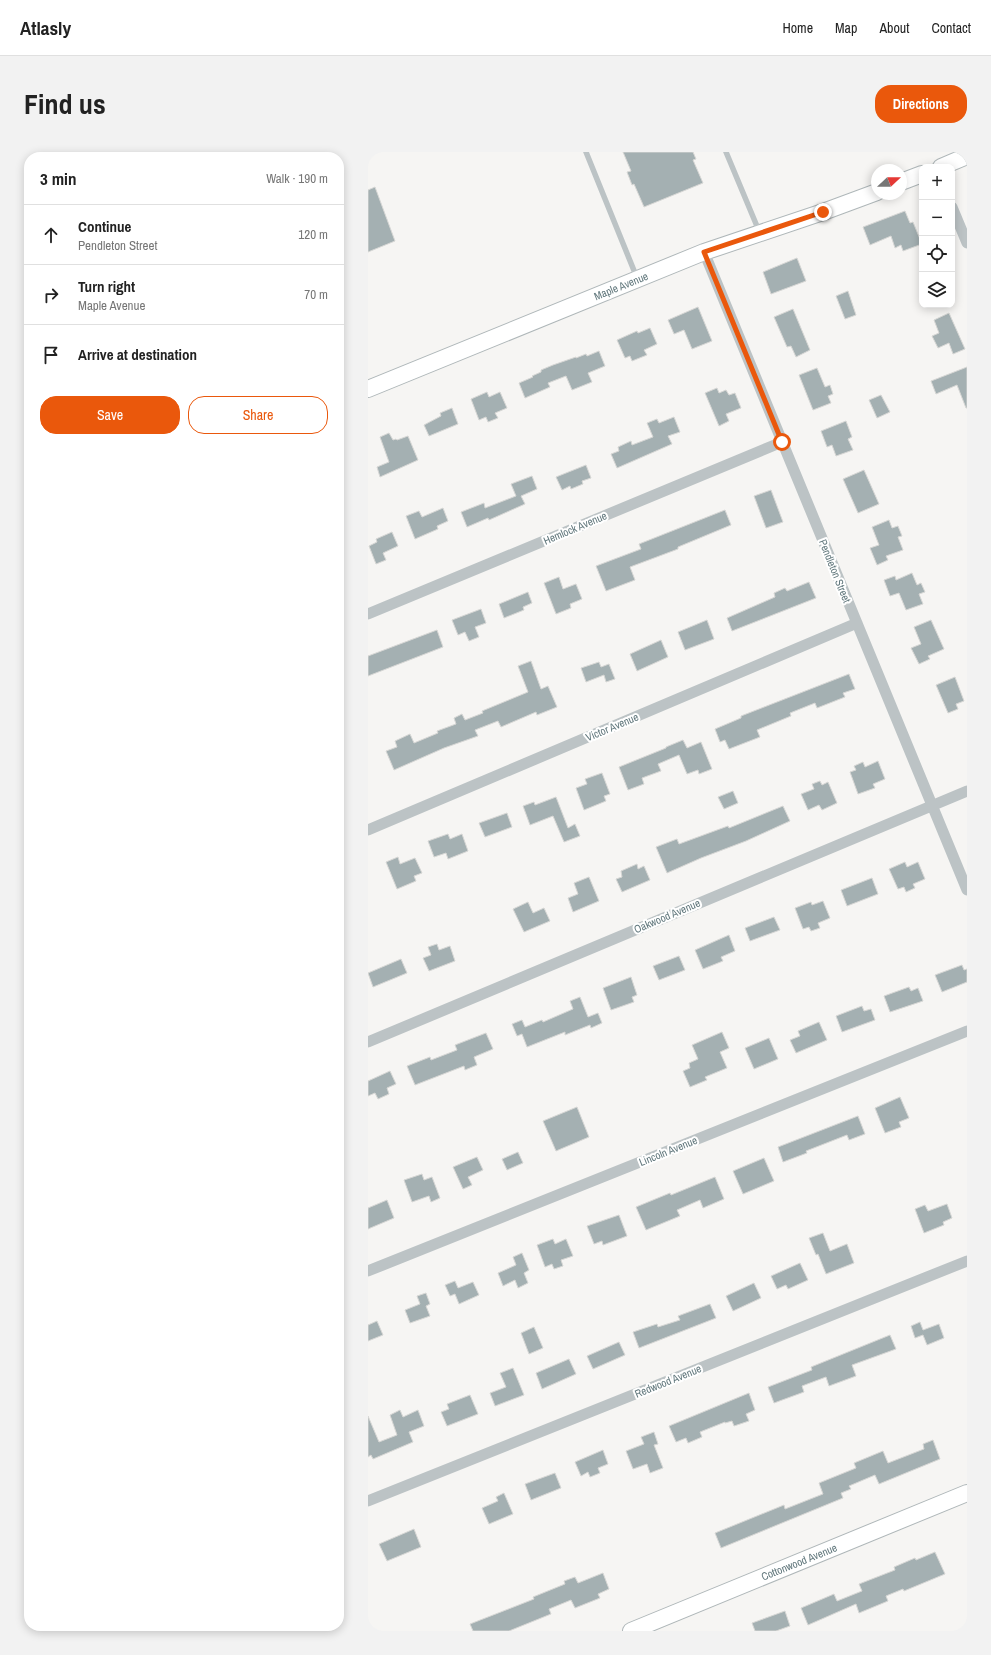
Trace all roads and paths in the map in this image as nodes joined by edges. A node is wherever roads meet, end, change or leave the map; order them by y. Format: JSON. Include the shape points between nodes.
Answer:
{"nodes":[{"id":1,"x":586,"y":152,"type":"edge"},
{"id":2,"x":726,"y":152,"type":"edge"},
{"id":3,"x":967,"y":156,"type":"edge"},
{"id":4,"x":948,"y":164,"type":"edge"},
{"id":5,"x":919,"y":175,"type":"edge"},
{"id":6,"x":907,"y":180,"type":"edge"},
{"id":7,"x":871,"y":194,"type":"edge"},
{"id":8,"x":955,"y":214,"type":"edge"},
{"id":9,"x":760,"y":233,"type":"junction"},
{"id":10,"x":967,"y":243,"type":"edge"},
{"id":11,"x":704,"y":252,"type":"junction"},
{"id":12,"x":637,"y":279,"type":"junction"},
{"id":13,"x":368,"y":388,"type":"edge"},
{"id":14,"x":782,"y":442,"type":"junction"},
{"id":15,"x":368,"y":614,"type":"edge"},
{"id":16,"x":857,"y":623,"type":"junction"},
{"id":17,"x":967,"y":791,"type":"edge"},
{"id":18,"x":932,"y":805,"type":"junction"},
{"id":19,"x":368,"y":830,"type":"edge"},
{"id":20,"x":967,"y":890,"type":"edge"},
{"id":21,"x":967,"y":1031,"type":"edge"},
{"id":22,"x":368,"y":1042,"type":"edge"},
{"id":23,"x":967,"y":1261,"type":"edge"},
{"id":24,"x":368,"y":1271,"type":"edge"},
{"id":25,"x":967,"y":1493,"type":"edge"},
{"id":26,"x":368,"y":1501,"type":"edge"},
{"id":27,"x":631,"y":1631,"type":"edge"}],
"edges":[{"from":1,"to":12,"type":"lane"},
{"from":2,"to":9,"type":"lane"},
{"from":3,"to":4,"type":"street"},
{"from":5,"to":6,"type":"street"},
{"from":7,"to":9,"type":"street","name":"Maple Avenue"},
{"from":8,"to":10,"type":"street"},
{"from":9,"to":11,"type":"street","name":"Maple Avenue"},
{"from":11,"to":12,"type":"street","name":"Maple Avenue"},
{"from":11,"to":14,"type":"street","name":"Pendleton Street"},
{"from":12,"to":13,"type":"street","name":"Maple Avenue"},
{"from":14,"to":15,"type":"street","name":"Hemlock Avenue"},
{"from":14,"to":16,"type":"street","name":"Pendleton Street"},
{"from":16,"to":18,"type":"street","name":"Pendleton Street"},
{"from":16,"to":19,"type":"street","name":"Victor Avenue"},
{"from":17,"to":18,"type":"street","name":"Oakwood Avenue"},
{"from":18,"to":20,"type":"street","name":"Pendleton Street"},
{"from":18,"to":22,"type":"street","name":"Oakwood Avenue"},
{"from":21,"to":24,"type":"street","name":"Lincoln Avenue"},
{"from":23,"to":26,"type":"street","name":"Redwood Avenue"},
{"from":25,"to":27,"type":"street","name":"Cottonwood Avenue"}]}
